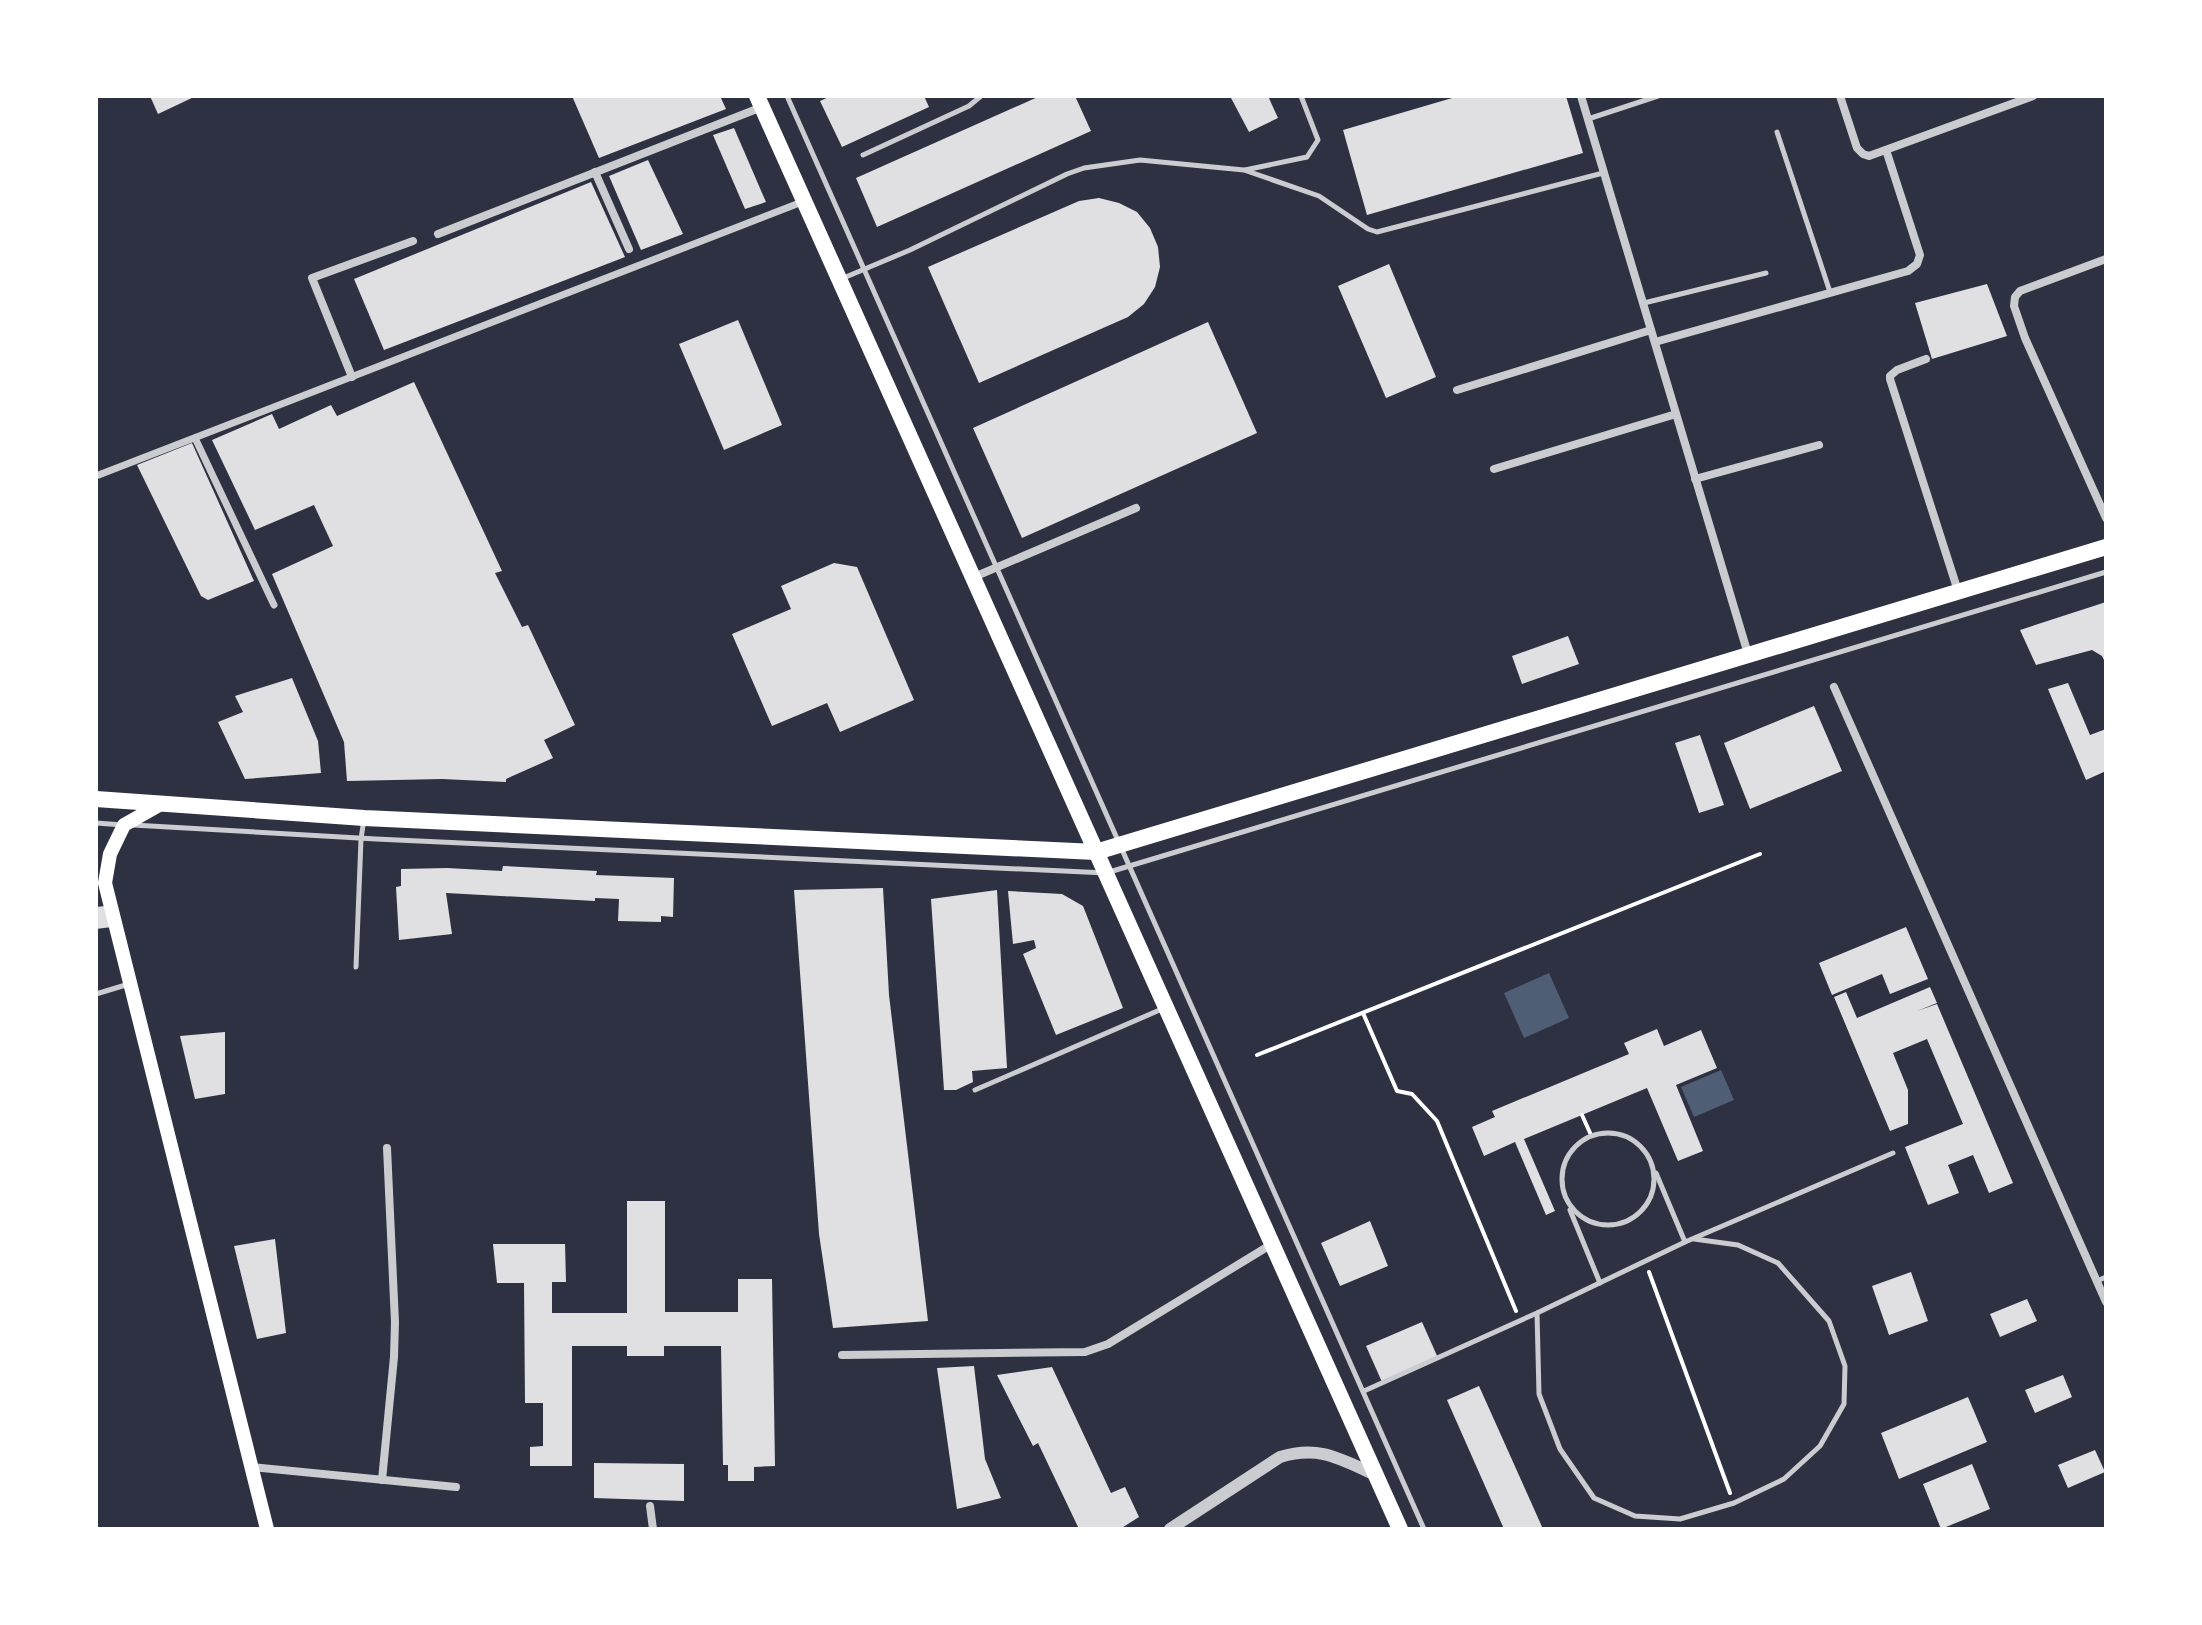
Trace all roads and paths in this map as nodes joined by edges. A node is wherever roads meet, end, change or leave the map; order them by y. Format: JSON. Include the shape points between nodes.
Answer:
{"nodes":[{"id":1,"x":787,"y":96,"type":"edge"},
{"id":2,"x":981,"y":96,"type":"edge"},
{"id":3,"x":1301,"y":96,"type":"edge"},
{"id":4,"x":1581,"y":96,"type":"edge"},
{"id":5,"x":1658,"y":96,"type":"edge"},
{"id":6,"x":1840,"y":96,"type":"edge"},
{"id":7,"x":2033,"y":96,"type":"edge"},
{"id":8,"x":759,"y":102,"type":"edge"},
{"id":9,"x":1588,"y":119,"type":"junction"},
{"id":10,"x":1777,"y":132,"type":"dead end"},
{"id":11,"x":1886,"y":150,"type":"junction"},
{"id":12,"x":863,"y":155,"type":"dead end"},
{"id":13,"x":570,"y":168,"type":"dead end"},
{"id":14,"x":1244,"y":170,"type":"junction"},
{"id":15,"x":595,"y":172,"type":"junction"},
{"id":16,"x":1604,"y":172,"type":"junction"},
{"id":17,"x":573,"y":180,"type":"junction"},
{"id":18,"x":804,"y":201,"type":"junction"},
{"id":19,"x":438,"y":234,"type":"dead end"},
{"id":20,"x":413,"y":241,"type":"dead end"},
{"id":21,"x":629,"y":249,"type":"dead end"},
{"id":22,"x":2106,"y":259,"type":"edge"},
{"id":23,"x":864,"y":270,"type":"junction"},
{"id":24,"x":1766,"y":273,"type":"dead end"},
{"id":25,"x":840,"y":280,"type":"junction"},
{"id":26,"x":1830,"y":293,"type":"junction"},
{"id":27,"x":1643,"y":303,"type":"junction"},
{"id":28,"x":1651,"y":330,"type":"junction"},
{"id":29,"x":1655,"y":342,"type":"junction"},
{"id":30,"x":1926,"y":359,"type":"dead end"},
{"id":31,"x":352,"y":377,"type":"junction"},
{"id":32,"x":1457,"y":390,"type":"dead end"},
{"id":33,"x":1676,"y":414,"type":"junction"},
{"id":34,"x":195,"y":438,"type":"junction"},
{"id":35,"x":1819,"y":445,"type":"dead end"},
{"id":36,"x":1494,"y":469,"type":"dead end"},
{"id":37,"x":96,"y":476,"type":"edge"},
{"id":38,"x":1695,"y":479,"type":"junction"},
{"id":39,"x":1136,"y":508,"type":"dead end"},
{"id":40,"x":2106,"y":518,"type":"edge"},
{"id":41,"x":2106,"y":547,"type":"edge"},
{"id":42,"x":997,"y":567,"type":"junction"},
{"id":43,"x":2106,"y":572,"type":"edge"},
{"id":44,"x":973,"y":578,"type":"junction"},
{"id":45,"x":1959,"y":592,"type":"junction"},
{"id":46,"x":274,"y":605,"type":"dead end"},
{"id":47,"x":1748,"y":655,"type":"junction"},
{"id":48,"x":1834,"y":687,"type":"dead end"},
{"id":49,"x":96,"y":799,"type":"edge"},
{"id":50,"x":161,"y":804,"type":"junction"},
{"id":51,"x":364,"y":818,"type":"junction"},
{"id":52,"x":96,"y":823,"type":"edge"},
{"id":53,"x":124,"y":825,"type":"junction"},
{"id":54,"x":361,"y":839,"type":"junction"},
{"id":55,"x":1119,"y":845,"type":"junction"},
{"id":56,"x":1096,"y":852,"type":"junction"},
{"id":57,"x":1760,"y":854,"type":"dead end"},
{"id":58,"x":1128,"y":864,"type":"junction"},
{"id":59,"x":1106,"y":873,"type":"junction"},
{"id":60,"x":356,"y":967,"type":"dead end"},
{"id":61,"x":130,"y":983,"type":"junction"},
{"id":62,"x":96,"y":994,"type":"edge"},
{"id":63,"x":1166,"y":1007,"type":"junction"},
{"id":64,"x":1363,"y":1013,"type":"junction"},
{"id":65,"x":1257,"y":1055,"type":"dead end"},
{"id":66,"x":975,"y":1090,"type":"dead end"},
{"id":67,"x":1582,"y":1115,"type":"dead end"},
{"id":68,"x":1591,"y":1135,"type":"junction"},
{"id":69,"x":387,"y":1148,"type":"dead end"},
{"id":70,"x":1893,"y":1153,"type":"dead end"},
{"id":71,"x":1652,"y":1166,"type":"junction"},
{"id":72,"x":1565,"y":1199,"type":"junction"},
{"id":73,"x":1694,"y":1239,"type":"junction"},
{"id":74,"x":1685,"y":1242,"type":"junction"},
{"id":75,"x":1272,"y":1244,"type":"junction"},
{"id":76,"x":1645,"y":1262,"type":"junction"},
{"id":77,"x":2101,"y":1279,"type":"edge"},
{"id":78,"x":1600,"y":1283,"type":"junction"},
{"id":79,"x":2106,"y":1302,"type":"edge"},
{"id":80,"x":1537,"y":1313,"type":"junction"},
{"id":81,"x":1520,"y":1320,"type":"junction"},
{"id":82,"x":842,"y":1355,"type":"dead end"},
{"id":83,"x":1364,"y":1391,"type":"junction"},
{"id":84,"x":252,"y":1467,"type":"junction"},
{"id":85,"x":1376,"y":1475,"type":"junction"},
{"id":86,"x":382,"y":1480,"type":"junction"},
{"id":87,"x":456,"y":1487,"type":"dead end"},
{"id":88,"x":1734,"y":1503,"type":"junction"},
{"id":89,"x":650,"y":1506,"type":"dead end"},
{"id":90,"x":267,"y":1529,"type":"edge"},
{"id":91,"x":653,"y":1529,"type":"edge"},
{"id":92,"x":1170,"y":1529,"type":"edge"},
{"id":93,"x":1400,"y":1529,"type":"edge"},
{"id":94,"x":1424,"y":1529,"type":"edge"}],
"edges":[{"from":1,"to":23,"type":"lane"},
{"from":2,"to":12,"type":"lane"},
{"from":3,"to":14,"type":"lane","via":[[1318,140],[1314,149],[1307,157]]},
{"from":4,"to":9,"type":"street"},
{"from":5,"to":9,"type":"lane"},
{"from":6,"to":11,"type":"street","via":[[1857,148],[1869,156]]},
{"from":7,"to":11,"type":"street"},
{"from":8,"to":15,"type":"street"},
{"from":8,"to":18,"type":"main road"},
{"from":9,"to":16,"type":"street"},
{"from":10,"to":26,"type":"lane"},
{"from":11,"to":26,"type":"street","via":[[1920,255],[1917,264]]},
{"from":13,"to":17,"type":"street"},
{"from":14,"to":16,"type":"lane","via":[[1319,196],[1377,232]]},
{"from":14,"to":23,"type":"lane","via":[[1140,160],[1084,168]]},
{"from":15,"to":17,"type":"street"},
{"from":15,"to":21,"type":"street"},
{"from":16,"to":27,"type":"street"},
{"from":17,"to":19,"type":"street"},
{"from":18,"to":25,"type":"main road"},
{"from":18,"to":31,"type":"street"},
{"from":20,"to":31,"type":"street","via":[[312,278]]},
{"from":22,"to":40,"type":"street","via":[[2020,291],[2014,306]]},
{"from":23,"to":25,"type":"lane"},
{"from":23,"to":42,"type":"lane"},
{"from":24,"to":27,"type":"lane"},
{"from":25,"to":44,"type":"main road"},
{"from":26,"to":29,"type":"street"},
{"from":27,"to":28,"type":"street"},
{"from":28,"to":29,"type":"street"},
{"from":28,"to":32,"type":"street"},
{"from":29,"to":33,"type":"street"},
{"from":30,"to":45,"type":"street","via":[[1890,376]]},
{"from":31,"to":34,"type":"street"},
{"from":33,"to":36,"type":"street"},
{"from":33,"to":38,"type":"street"},
{"from":34,"to":37,"type":"street"},
{"from":34,"to":46,"type":"street"},
{"from":35,"to":38,"type":"street"},
{"from":38,"to":47,"type":"street"},
{"from":39,"to":42,"type":"street"},
{"from":41,"to":45,"type":"main road"},
{"from":42,"to":44,"type":"street"},
{"from":42,"to":55,"type":"lane"},
{"from":43,"to":58,"type":"lane"},
{"from":44,"to":56,"type":"main road"},
{"from":45,"to":47,"type":"main road"},
{"from":47,"to":55,"type":"main road"},
{"from":48,"to":77,"type":"street"},
{"from":49,"to":50,"type":"main road"},
{"from":50,"to":51,"type":"main road"},
{"from":50,"to":53,"type":"main road"},
{"from":51,"to":54,"type":"lane"},
{"from":51,"to":56,"type":"main road"},
{"from":52,"to":53,"type":"lane"},
{"from":53,"to":54,"type":"lane"},
{"from":53,"to":61,"type":"main road","via":[[110,854],[105,883]]},
{"from":54,"to":59,"type":"lane"},
{"from":54,"to":60,"type":"lane"},
{"from":55,"to":56,"type":"main road"},
{"from":55,"to":58,"type":"lane"},
{"from":56,"to":59,"type":"main road"},
{"from":57,"to":64,"type":"path"},
{"from":58,"to":59,"type":"lane"},
{"from":58,"to":83,"type":"lane"},
{"from":59,"to":63,"type":"main road"},
{"from":61,"to":62,"type":"lane"},
{"from":61,"to":84,"type":"main road"},
{"from":63,"to":66,"type":"lane"},
{"from":63,"to":75,"type":"main road"},
{"from":64,"to":65,"type":"path"},
{"from":64,"to":81,"type":"path","via":[[1397,1091],[1412,1094],[1437,1121]]},
{"from":67,"to":68,"type":"path"},
{"from":68,"to":71,"type":"lane","via":[[1621,1134],[1635,1141]]},
{"from":68,"to":72,"type":"lane","via":[[1577,1143],[1562,1169]]},
{"from":69,"to":86,"type":"street","via":[[395,1322]]},
{"from":70,"to":73,"type":"lane"},
{"from":71,"to":72,"type":"lane","via":[[1651,1196],[1631,1219],[1601,1225],[1574,1211]]},
{"from":71,"to":74,"type":"lane"},
{"from":72,"to":78,"type":"lane"},
{"from":73,"to":74,"type":"lane"},
{"from":73,"to":88,"type":"lane","via":[[1738,1245],[1778,1263],[1829,1321],[1845,1366],[1844,1404],[1820,1446],[1784,1479]]},
{"from":74,"to":76,"type":"lane"},
{"from":75,"to":82,"type":"street","via":[[1108,1344],[1085,1352]]},
{"from":75,"to":85,"type":"main road"},
{"from":76,"to":78,"type":"lane"},
{"from":76,"to":88,"type":"path"},
{"from":77,"to":79,"type":"street"},
{"from":78,"to":80,"type":"lane"},
{"from":80,"to":81,"type":"lane"},
{"from":80,"to":88,"type":"lane","via":[[1539,1394],[1560,1449],[1594,1498],[1635,1516],[1680,1519]]},
{"from":81,"to":83,"type":"lane"},
{"from":83,"to":94,"type":"lane"},
{"from":84,"to":86,"type":"street"},
{"from":84,"to":90,"type":"main road"},
{"from":85,"to":92,"type":"street","via":[[1330,1454],[1300,1451],[1280,1457]]},
{"from":85,"to":93,"type":"main road"},
{"from":86,"to":87,"type":"street"},
{"from":89,"to":91,"type":"street"}]}
